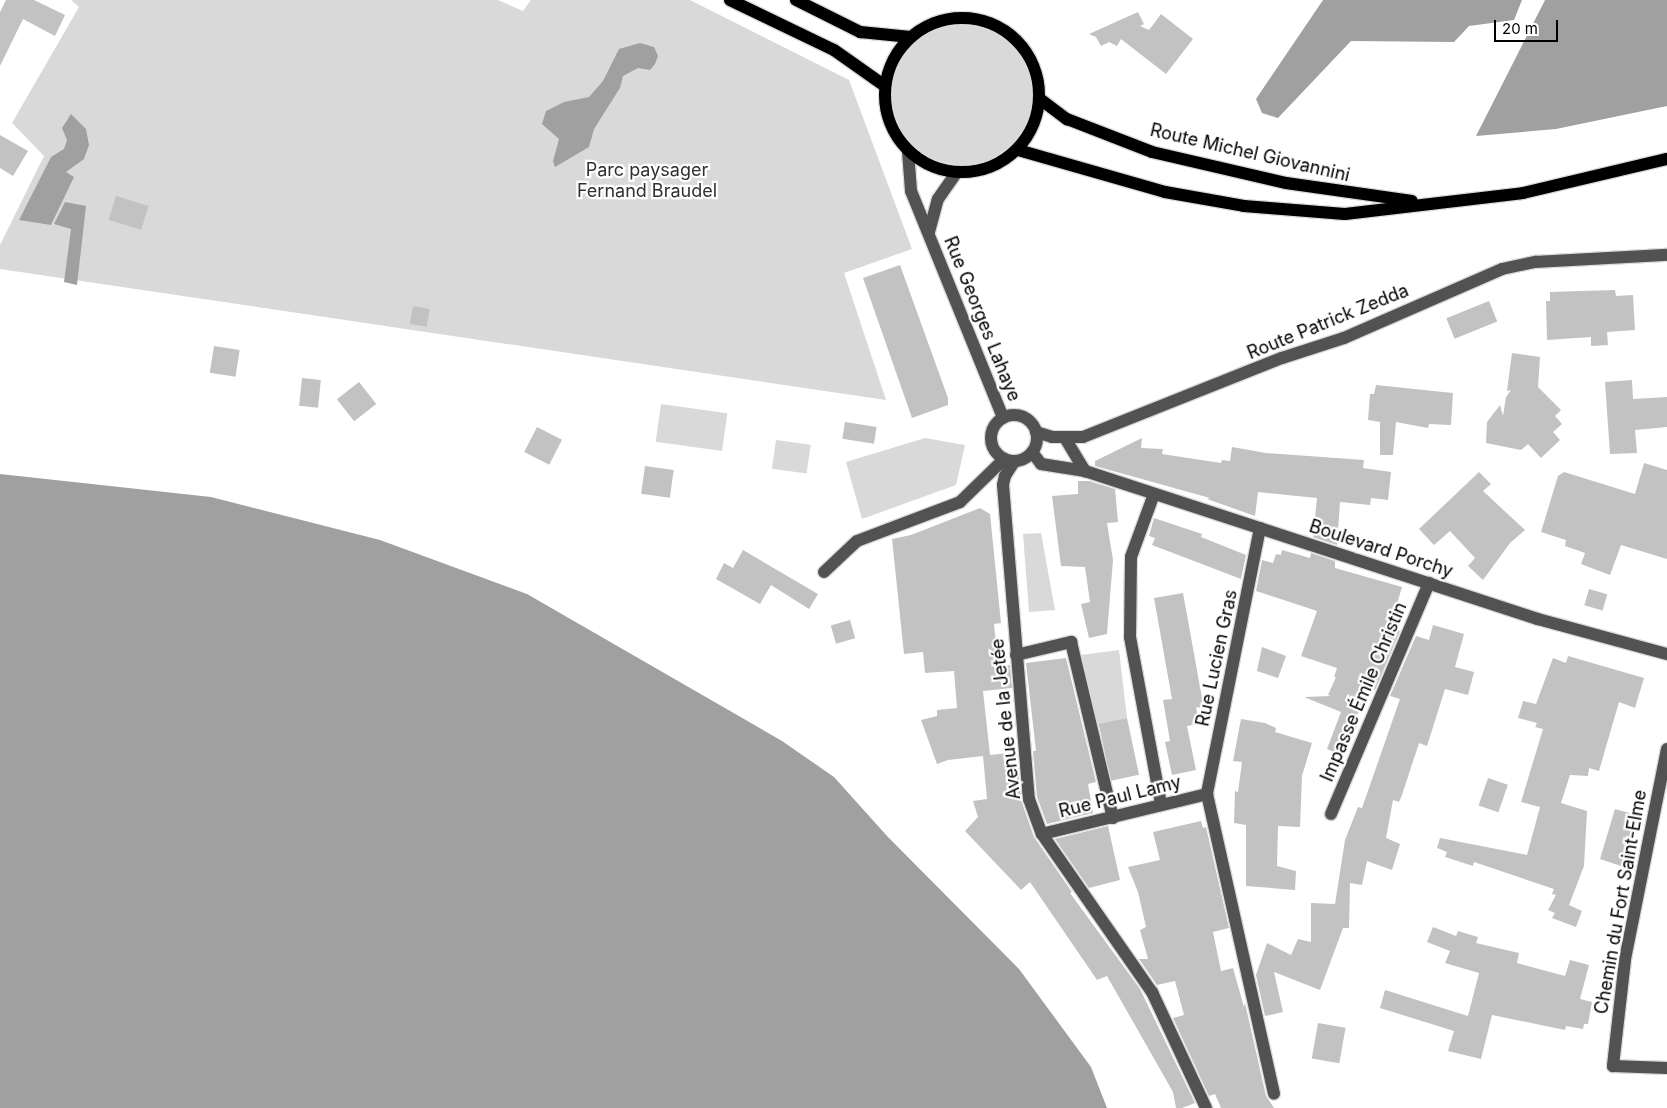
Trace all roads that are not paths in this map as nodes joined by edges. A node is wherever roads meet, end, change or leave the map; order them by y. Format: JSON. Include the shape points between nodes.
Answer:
{"nodes":[{"id":1,"x":730,"y":0,"type":"edge"},
{"id":2,"x":796,"y":0,"type":"edge"},
{"id":3,"x":911,"y":37,"type":"junction"},
{"id":4,"x":885,"y":86,"type":"junction"},
{"id":5,"x":1040,"y":99,"type":"junction"},
{"id":6,"x":1018,"y":150,"type":"junction"},
{"id":7,"x":908,"y":151,"type":"junction"},
{"id":8,"x":1667,"y":159,"type":"edge"},
{"id":9,"x":956,"y":173,"type":"junction"},
{"id":10,"x":1432,"y":204,"type":"junction"},
{"id":11,"x":928,"y":232,"type":"junction"},
{"id":12,"x":1667,"y":255,"type":"edge"},
{"id":13,"x":1002,"y":418,"type":"junction"},
{"id":14,"x":1036,"y":432,"type":"junction"},
{"id":15,"x":1065,"y":438,"type":"junction"},
{"id":16,"x":1032,"y":452,"type":"junction"},
{"id":17,"x":1009,"y":461,"type":"junction"},
{"id":18,"x":1085,"y":471,"type":"junction"},
{"id":19,"x":1154,"y":494,"type":"junction"},
{"id":20,"x":1260,"y":528,"type":"junction"},
{"id":21,"x":824,"y":572,"type":"dead end"},
{"id":22,"x":1429,"y":583,"type":"junction"},
{"id":23,"x":1667,"y":654,"type":"edge"},
{"id":24,"x":1016,"y":655,"type":"junction"},
{"id":25,"x":1667,"y":748,"type":"edge"},
{"id":26,"x":1207,"y":794,"type":"junction"},
{"id":27,"x":1162,"y":805,"type":"junction"},
{"id":28,"x":1331,"y":814,"type":"dead end"},
{"id":29,"x":1113,"y":818,"type":"junction"},
{"id":30,"x":1042,"y":834,"type":"junction"},
{"id":31,"x":1667,"y":1068,"type":"edge"},
{"id":32,"x":1274,"y":1094,"type":"dead end"},
{"id":33,"x":1206,"y":1108,"type":"edge"}],
"edges":[{"from":1,"to":4,"type":"main road","via":[[834,50]]},
{"from":2,"to":3,"type":"main road","via":[[860,32]]},
{"from":3,"to":4,"type":"main road","via":[[890,68]]},
{"from":3,"to":5,"type":"main road","via":[[931,25],[953,18],[969,18],[1002,28],[1021,45],[1035,66]]},
{"from":4,"to":7,"type":"main road","via":[[886,110],[891,125]]},
{"from":5,"to":6,"type":"main road","via":[[1034,126]]},
{"from":5,"to":10,"type":"main road","name":"Route Michel Giovannini","via":[[1067,119],[1152,152],[1286,183]]},
{"from":6,"to":9,"type":"main road","via":[[1000,164],[979,172]]},
{"from":6,"to":10,"type":"main road","name":"Route Michel Giovannini","via":[[1165,192],[1244,206],[1345,214]]},
{"from":7,"to":9,"type":"main road","via":[[930,166]]},
{"from":7,"to":11,"type":"street","name":"Rue Georges Lahaye","via":[[911,191]]},
{"from":8,"to":10,"type":"main road","name":"Route Michel Giovannini","via":[[1523,193]]},
{"from":9,"to":11,"type":"street","via":[[938,199]]},
{"from":11,"to":13,"type":"street","name":"Rue Georges Lahaye"},
{"from":12,"to":15,"type":"street","name":"Route Patrick Zedda","via":[[1536,262],[1502,269],[1344,338],[1282,358],[1083,437]]},
{"from":13,"to":14,"type":"street","via":[[1023,417]]},
{"from":13,"to":17,"type":"street","via":[[994,426],[990,438],[994,451]]},
{"from":14,"to":15,"type":"street","name":"Route Patrick Zedda"},
{"from":14,"to":16,"type":"street"},
{"from":15,"to":18,"type":"street"},
{"from":16,"to":17,"type":"street"},
{"from":16,"to":18,"type":"street","name":"Boulevard Porchy","via":[[1041,464]]},
{"from":17,"to":21,"type":"street","via":[[960,502],[857,541]]},
{"from":17,"to":24,"type":"street","name":"Avenue de la Jetée","via":[[1003,485]]},
{"from":18,"to":19,"type":"street","name":"Boulevard Porchy"},
{"from":19,"to":20,"type":"street","name":"Boulevard Porchy"},
{"from":19,"to":27,"type":"street","via":[[1131,557],[1130,637]]},
{"from":20,"to":22,"type":"street","name":"Boulevard Porchy"},
{"from":20,"to":26,"type":"street","name":"Rue Lucien Gras"},
{"from":22,"to":23,"type":"street","name":"Boulevard Porchy","via":[[1538,620]]},
{"from":22,"to":28,"type":"street","name":"Impasse Émile Christin"},
{"from":24,"to":29,"type":"street","via":[[1072,642]]},
{"from":24,"to":30,"type":"street","name":"Avenue de la Jetée","via":[[1029,799]]},
{"from":25,"to":31,"type":"street","name":"Chemin du Fort Saint-Elme","via":[[1625,960],[1614,1062],[1614,1066]]},
{"from":26,"to":27,"type":"street","name":"Rue Paul Lamy"},
{"from":26,"to":32,"type":"street"},
{"from":27,"to":29,"type":"street","name":"Rue Paul Lamy"},
{"from":29,"to":30,"type":"street","name":"Rue Paul Lamy"},
{"from":30,"to":33,"type":"street","name":"Avenue de la Jetée","via":[[1152,992]]}]}
